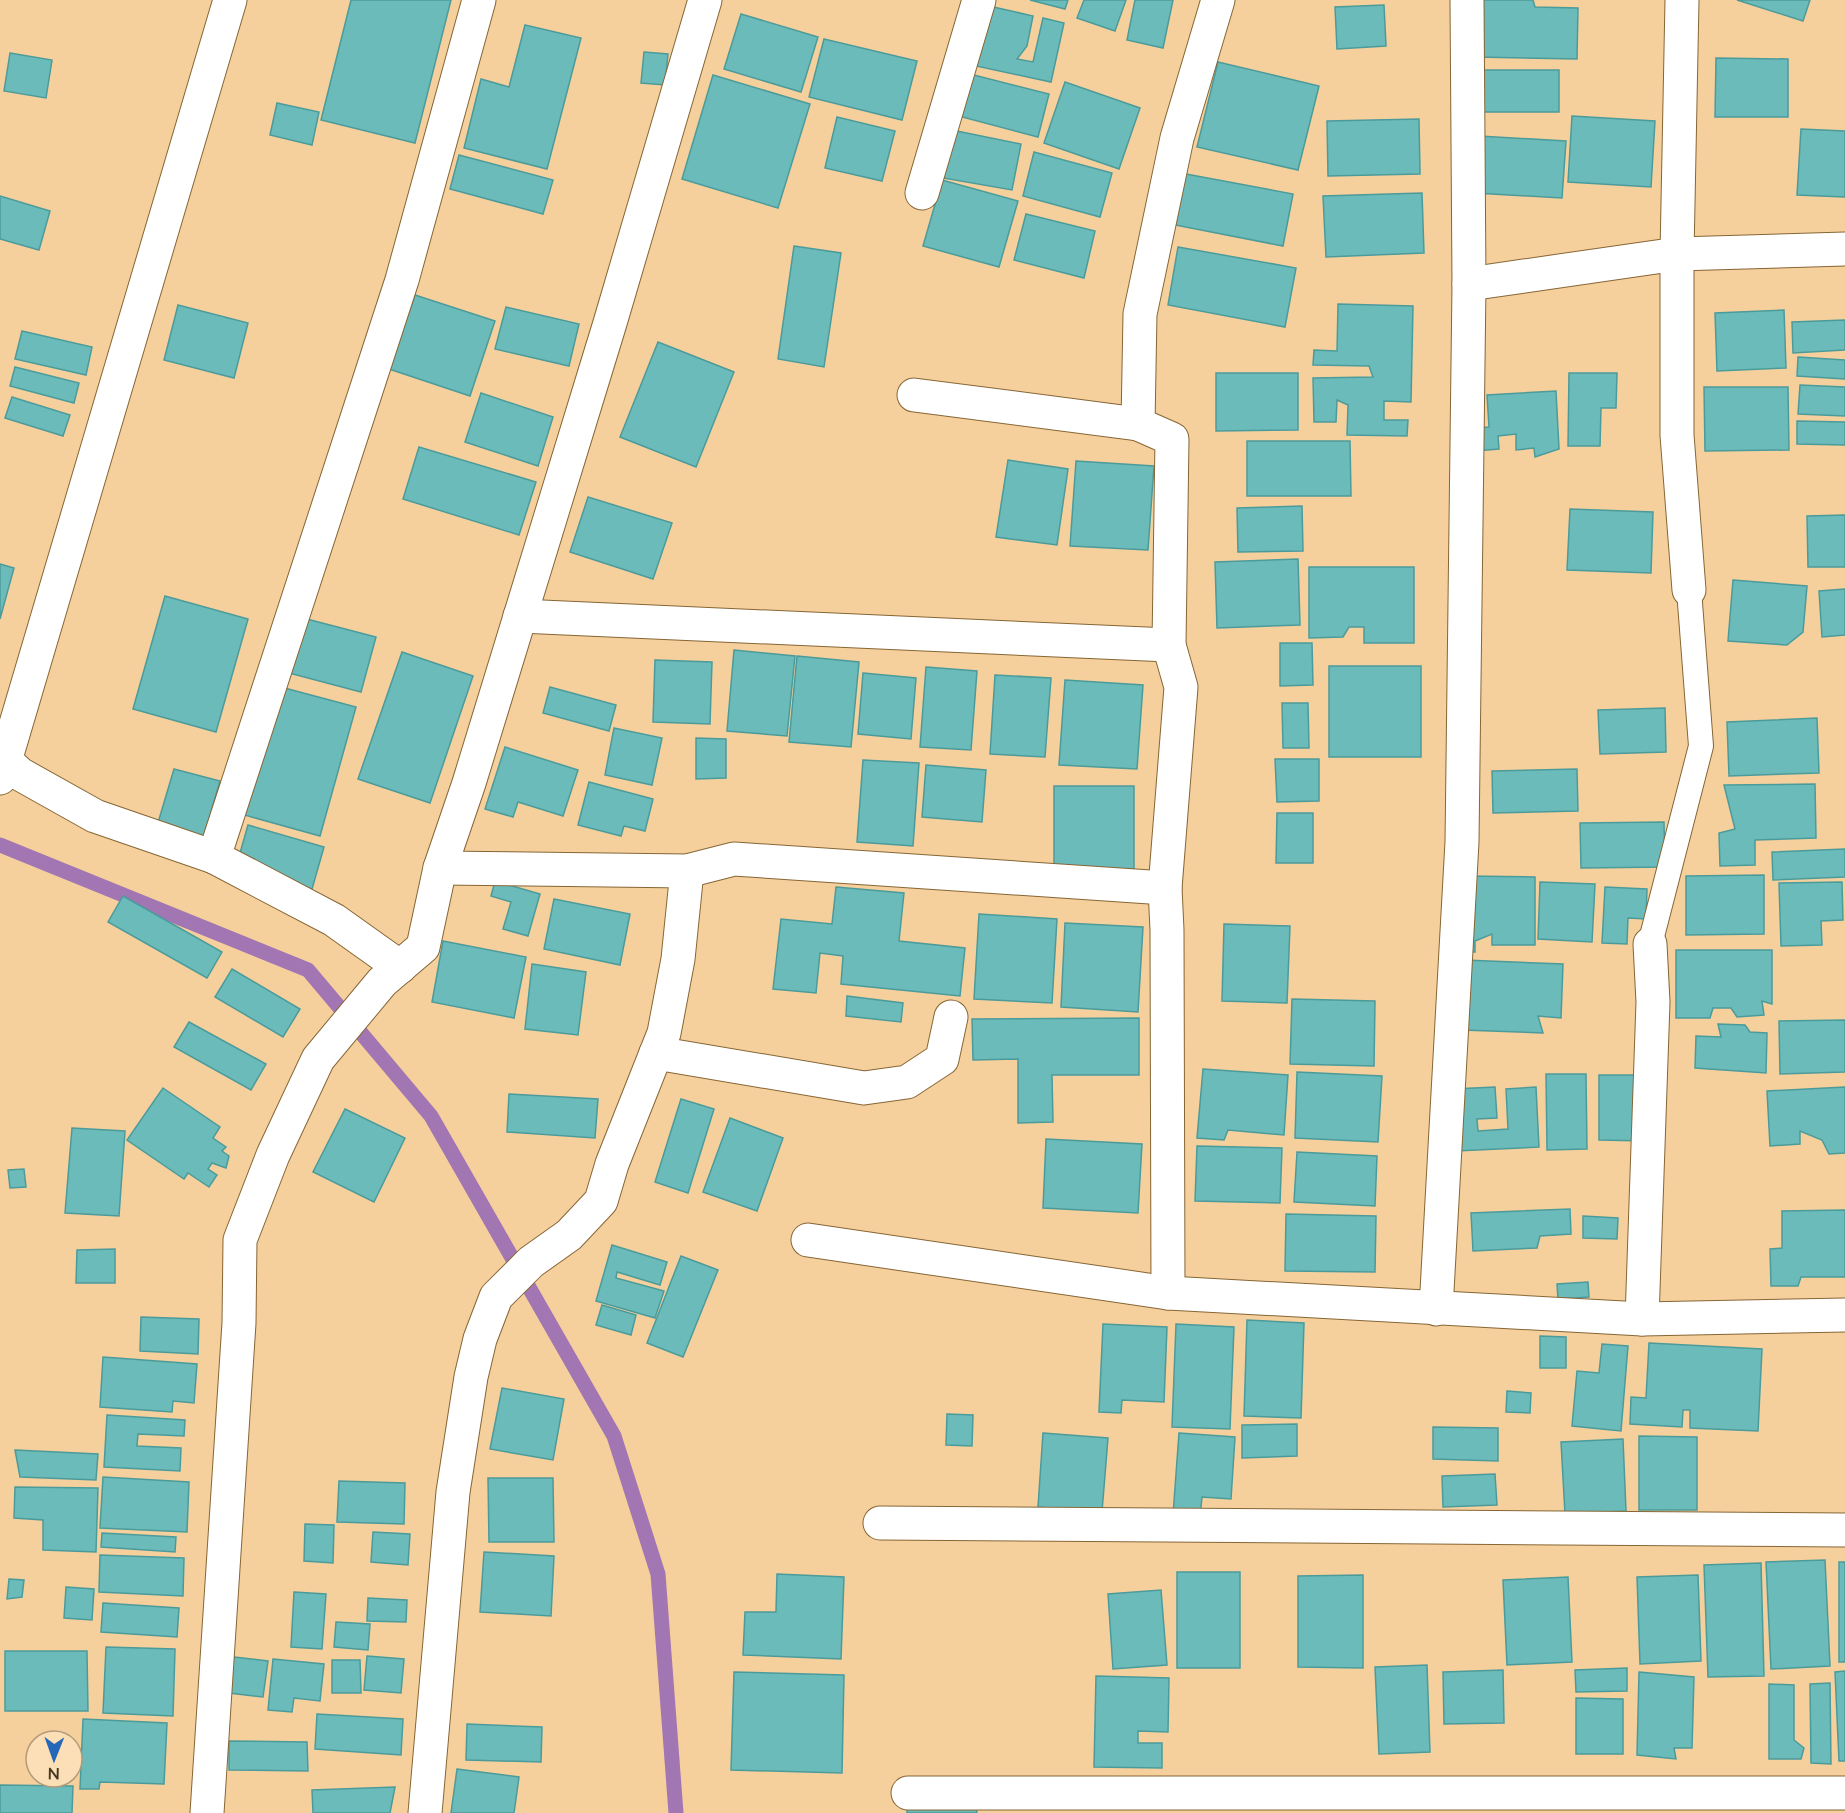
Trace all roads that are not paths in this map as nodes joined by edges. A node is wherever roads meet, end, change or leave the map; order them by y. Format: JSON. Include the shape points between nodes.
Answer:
{"nodes":[{"id":1,"x":230,"y":0,"type":"edge"},
{"id":2,"x":479,"y":0,"type":"edge"},
{"id":3,"x":705,"y":0,"type":"edge"},
{"id":4,"x":979,"y":0,"type":"edge"},
{"id":5,"x":1218,"y":0,"type":"edge"},
{"id":6,"x":1467,"y":0,"type":"edge"},
{"id":7,"x":1682,"y":0,"type":"edge"},
{"id":8,"x":922,"y":193,"type":"dead end"},
{"id":9,"x":1845,"y":249,"type":"edge"},
{"id":10,"x":1677,"y":254,"type":"junction"},
{"id":11,"x":1469,"y":284,"type":"junction"},
{"id":12,"x":914,"y":395,"type":"dead end"},
{"id":13,"x":1138,"y":424,"type":"junction"},
{"id":14,"x":1689,"y":590,"type":"joint"},
{"id":15,"x":520,"y":616,"type":"junction"},
{"id":16,"x":1169,"y":645,"type":"junction"},
{"id":17,"x":3,"y":769,"type":"edge"},
{"id":18,"x":214,"y":857,"type":"junction"},
{"id":19,"x":440,"y":867,"type":"junction"},
{"id":20,"x":687,"y":871,"type":"junction"},
{"id":21,"x":1165,"y":888,"type":"junction"},
{"id":22,"x":1650,"y":944,"type":"joint"},
{"id":23,"x":400,"y":967,"type":"junction"},
{"id":24,"x":951,"y":1017,"type":"dead end"},
{"id":25,"x":656,"y":1053,"type":"junction"},
{"id":26,"x":808,"y":1240,"type":"dead end"},
{"id":27,"x":1168,"y":1293,"type":"junction"},
{"id":28,"x":1436,"y":1309,"type":"junction"},
{"id":29,"x":1845,"y":1315,"type":"edge"},
{"id":30,"x":1642,"y":1319,"type":"junction"},
{"id":31,"x":880,"y":1523,"type":"dead end"},
{"id":32,"x":1845,"y":1530,"type":"edge"},
{"id":33,"x":908,"y":1793,"type":"dead end"},
{"id":34,"x":1845,"y":1793,"type":"edge"},
{"id":35,"x":207,"y":1813,"type":"edge"},
{"id":36,"x":425,"y":1813,"type":"edge"}],
"edges":[{"from":1,"to":17,"type":"street"},
{"from":2,"to":18,"type":"street","via":[[402,280]]},
{"from":3,"to":15,"type":"street"},
{"from":4,"to":8,"type":"street"},
{"from":5,"to":13,"type":"street","via":[[1177,138],[1140,314]]},
{"from":6,"to":11,"type":"street"},
{"from":7,"to":10,"type":"street"},
{"from":9,"to":10,"type":"street"},
{"from":10,"to":11,"type":"street"},
{"from":10,"to":14,"type":"street","via":[[1677,435]]},
{"from":11,"to":28,"type":"street","via":[[1462,842]]},
{"from":12,"to":13,"type":"street"},
{"from":13,"to":16,"type":"street","via":[[1173,439]]},
{"from":14,"to":22,"type":"lane","via":[[1701,746]]},
{"from":15,"to":16,"type":"street"},
{"from":15,"to":19,"type":"street"},
{"from":16,"to":21,"type":"street","via":[[1181,687]]},
{"from":17,"to":18,"type":"street","via":[[20,774],[95,816]]},
{"from":18,"to":23,"type":"street","via":[[334,920]]},
{"from":19,"to":20,"type":"street"},
{"from":19,"to":23,"type":"street","via":[[423,947]]},
{"from":20,"to":21,"type":"street","via":[[734,859]]},
{"from":20,"to":25,"type":"street","via":[[678,959],[664,1033]]},
{"from":21,"to":27,"type":"street"},
{"from":22,"to":30,"type":"street","via":[[1653,1002]]},
{"from":23,"to":35,"type":"street","via":[[382,982],[318,1059],[273,1155],[240,1240],[239,1323]]},
{"from":24,"to":25,"type":"street","via":[[942,1059],[907,1082],[864,1088]]},
{"from":25,"to":36,"type":"street","via":[[601,1201],[569,1235],[531,1262],[496,1297],[480,1339],[453,1492]]},
{"from":26,"to":27,"type":"street"},
{"from":27,"to":28,"type":"street"},
{"from":28,"to":30,"type":"street"},
{"from":29,"to":30,"type":"street"},
{"from":31,"to":32,"type":"street"},
{"from":33,"to":34,"type":"street"}]}
